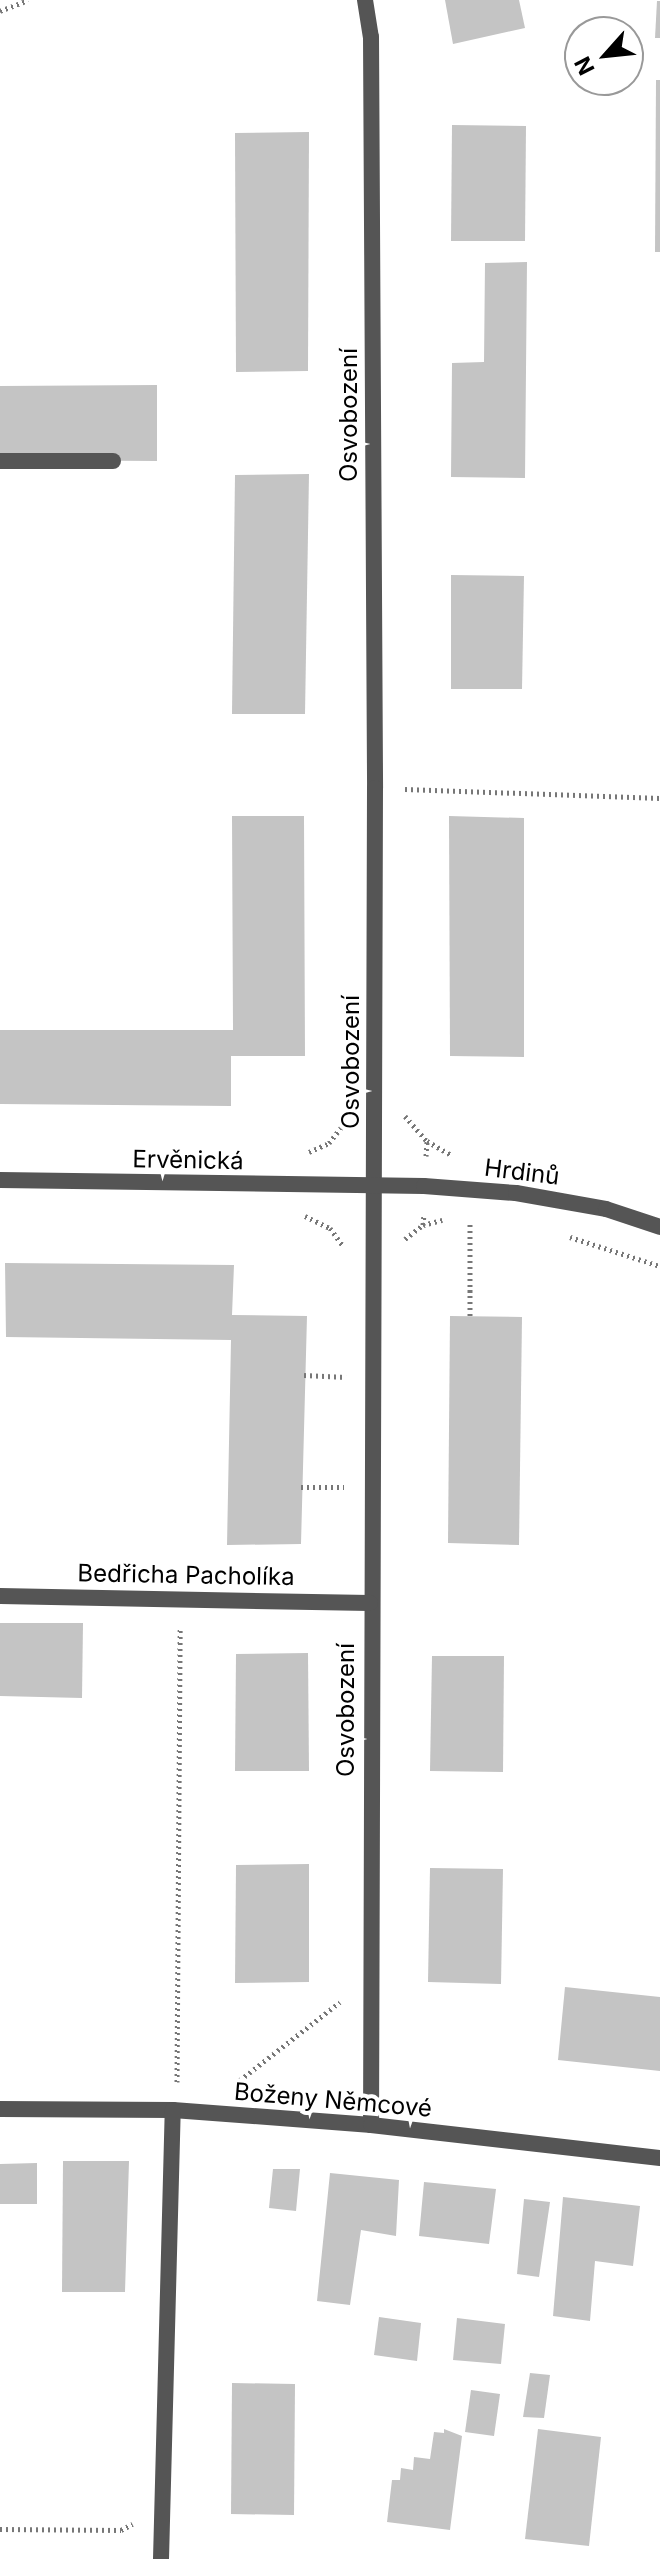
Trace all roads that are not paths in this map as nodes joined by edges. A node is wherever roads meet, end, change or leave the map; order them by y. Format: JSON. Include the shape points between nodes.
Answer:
{"nodes":[{"id":1,"x":365,"y":0,"type":"edge"},
{"id":2,"x":0,"y":461,"type":"edge"},
{"id":3,"x":113,"y":461,"type":"dead end"},
{"id":4,"x":0,"y":1180,"type":"edge"},
{"id":5,"x":375,"y":1185,"type":"junction"},
{"id":6,"x":660,"y":1227,"type":"edge"},
{"id":7,"x":0,"y":1596,"type":"edge"},
{"id":8,"x":370,"y":1603,"type":"junction"},
{"id":9,"x":0,"y":2109,"type":"edge"},
{"id":10,"x":173,"y":2110,"type":"junction"},
{"id":11,"x":371,"y":2125,"type":"junction"},
{"id":12,"x":660,"y":2158,"type":"edge"},
{"id":13,"x":161,"y":2559,"type":"edge"}],
"edges":[{"from":1,"to":5,"type":"street","name":"Osvobození","via":[[371,37]]},
{"from":2,"to":3,"type":"street"},
{"from":4,"to":5,"type":"street","name":"Ervěnická"},
{"from":5,"to":6,"type":"street","name":"Hrdinů","via":[[516,1193],[606,1209]]},
{"from":5,"to":8,"type":"street","name":"Osvobození"},
{"from":7,"to":8,"type":"street","name":"Bedřicha Pacholíka"},
{"from":8,"to":11,"type":"street","name":"Osvobození"},
{"from":9,"to":10,"type":"street","name":"Boženy Němcové"},
{"from":10,"to":11,"type":"street","name":"Boženy Němcové"},
{"from":10,"to":13,"type":"street"},
{"from":11,"to":12,"type":"street","name":"Boženy Němcové"}]}
